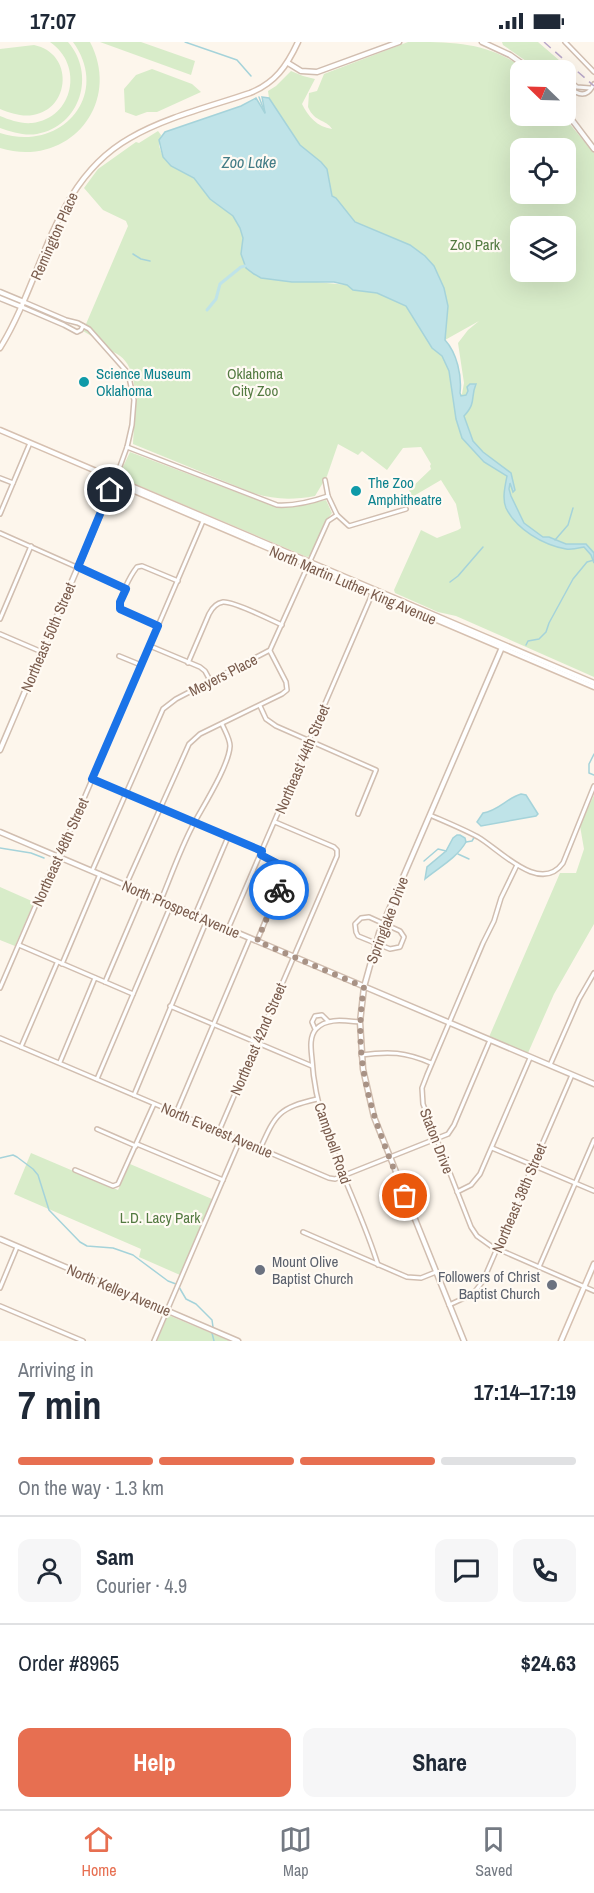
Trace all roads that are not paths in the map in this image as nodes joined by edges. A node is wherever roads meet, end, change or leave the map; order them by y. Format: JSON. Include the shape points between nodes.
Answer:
{"nodes":[{"id":1,"x":298,"y":42,"type":"edge"},
{"id":2,"x":399,"y":42,"type":"edge"},
{"id":3,"x":482,"y":42,"type":"edge"},
{"id":4,"x":566,"y":42,"type":"edge"},
{"id":5,"x":517,"y":60,"type":"edge"},
{"id":6,"x":288,"y":63,"type":"junction"},
{"id":7,"x":594,"y":72,"type":"edge"},
{"id":8,"x":594,"y":84,"type":"edge"},
{"id":9,"x":577,"y":87,"type":"edge"},
{"id":10,"x":590,"y":88,"type":"junction"},
{"id":11,"x":576,"y":92,"type":"edge"},
{"id":12,"x":576,"y":125,"type":"edge"},
{"id":13,"x":594,"y":149,"type":"edge"},
{"id":14,"x":0,"y":292,"type":"edge"},
{"id":15,"x":0,"y":298,"type":"edge"},
{"id":16,"x":23,"y":304,"type":"junction"},
{"id":17,"x":83,"y":326,"type":"junction"},
{"id":18,"x":0,"y":348,"type":"edge"},
{"id":19,"x":0,"y":430,"type":"edge"},
{"id":20,"x":30,"y":443,"type":"junction"},
{"id":21,"x":127,"y":447,"type":"junction"},
{"id":22,"x":0,"y":478,"type":"edge"},
{"id":23,"x":115,"y":480,"type":"junction"},
{"id":24,"x":325,"y":480,"type":"dead end"},
{"id":25,"x":13,"y":483,"type":"junction"},
{"id":26,"x":328,"y":496,"type":"junction"},
{"id":27,"x":405,"y":508,"type":"dead end"},
{"id":28,"x":0,"y":514,"type":"edge"},
{"id":29,"x":337,"y":515,"type":"junction"},
{"id":30,"x":204,"y":518,"type":"junction"},
{"id":31,"x":0,"y":533,"type":"edge"},
{"id":32,"x":31,"y":546,"type":"junction"},
{"id":33,"x":309,"y":563,"type":"junction"},
{"id":34,"x":78,"y":567,"type":"junction"},
{"id":35,"x":177,"y":581,"type":"junction"},
{"id":36,"x":126,"y":589,"type":"junction"},
{"id":37,"x":373,"y":591,"type":"junction"},
{"id":38,"x":0,"y":619,"type":"edge"},
{"id":39,"x":282,"y":625,"type":"junction"},
{"id":40,"x":158,"y":626,"type":"junction"},
{"id":41,"x":0,"y":634,"type":"edge"},
{"id":42,"x":150,"y":646,"type":"junction"},
{"id":43,"x":502,"y":646,"type":"junction"},
{"id":44,"x":270,"y":650,"type":"junction"},
{"id":45,"x":42,"y":652,"type":"junction"},
{"id":46,"x":119,"y":656,"type":"dead end"},
{"id":47,"x":189,"y":663,"type":"junction"},
{"id":48,"x":141,"y":665,"type":"junction"},
{"id":49,"x":211,"y":682,"type":"junction"},
{"id":50,"x":594,"y":685,"type":"edge"},
{"id":51,"x":260,"y":705,"type":"junction"},
{"id":52,"x":222,"y":724,"type":"junction"},
{"id":53,"x":310,"y":741,"type":"junction"},
{"id":54,"x":0,"y":750,"type":"edge"},
{"id":55,"x":92,"y":779,"type":"junction"},
{"id":56,"x":594,"y":786,"type":"edge"},
{"id":57,"x":126,"y":793,"type":"junction"},
{"id":58,"x":160,"y":808,"type":"junction"},
{"id":59,"x":358,"y":814,"type":"dead end"},
{"id":60,"x":430,"y":815,"type":"junction"},
{"id":61,"x":195,"y":822,"type":"junction"},
{"id":62,"x":275,"y":822,"type":"junction"},
{"id":63,"x":0,"y":832,"type":"edge"},
{"id":64,"x":228,"y":837,"type":"junction"},
{"id":65,"x":261,"y":853,"type":"junction"},
{"id":66,"x":57,"y":856,"type":"junction"},
{"id":67,"x":517,"y":865,"type":"junction"},
{"id":68,"x":92,"y":871,"type":"junction"},
{"id":69,"x":100,"y":874,"type":"junction"},
{"id":70,"x":126,"y":885,"type":"junction"},
{"id":71,"x":143,"y":892,"type":"junction"},
{"id":72,"x":161,"y":900,"type":"junction"},
{"id":73,"x":171,"y":905,"type":"junction"},
{"id":74,"x":195,"y":915,"type":"junction"},
{"id":75,"x":207,"y":920,"type":"junction"},
{"id":76,"x":384,"y":923,"type":"junction"},
{"id":77,"x":228,"y":929,"type":"junction"},
{"id":78,"x":250,"y":938,"type":"junction"},
{"id":79,"x":257,"y":941,"type":"junction"},
{"id":80,"x":376,"y":944,"type":"junction"},
{"id":81,"x":18,"y":945,"type":"junction"},
{"id":82,"x":294,"y":957,"type":"junction"},
{"id":83,"x":59,"y":963,"type":"junction"},
{"id":84,"x":594,"y":973,"type":"edge"},
{"id":85,"x":95,"y":978,"type":"junction"},
{"id":86,"x":105,"y":982,"type":"junction"},
{"id":87,"x":364,"y":987,"type":"junction"},
{"id":88,"x":0,"y":988,"type":"edge"},
{"id":89,"x":134,"y":994,"type":"junction"},
{"id":90,"x":170,"y":1006,"type":"junction"},
{"id":91,"x":327,"y":1022,"type":"junction"},
{"id":92,"x":360,"y":1022,"type":"junction"},
{"id":93,"x":448,"y":1023,"type":"junction"},
{"id":94,"x":214,"y":1024,"type":"junction"},
{"id":95,"x":316,"y":1029,"type":"junction"},
{"id":96,"x":0,"y":1038,"type":"edge"},
{"id":97,"x":490,"y":1040,"type":"junction"},
{"id":98,"x":256,"y":1042,"type":"junction"},
{"id":99,"x":21,"y":1047,"type":"junction"},
{"id":100,"x":361,"y":1055,"type":"junction"},
{"id":101,"x":531,"y":1057,"type":"junction"},
{"id":102,"x":60,"y":1062,"type":"junction"},
{"id":103,"x":432,"y":1063,"type":"junction"},
{"id":104,"x":550,"y":1065,"type":"junction"},
{"id":105,"x":312,"y":1066,"type":"junction"},
{"id":106,"x":572,"y":1075,"type":"junction"},
{"id":107,"x":97,"y":1079,"type":"junction"},
{"id":108,"x":594,"y":1084,"type":"edge"},
{"id":109,"x":134,"y":1095,"type":"junction"},
{"id":110,"x":317,"y":1099,"type":"junction"},
{"id":111,"x":154,"y":1104,"type":"junction"},
{"id":112,"x":176,"y":1113,"type":"junction"},
{"id":113,"x":97,"y":1129,"type":"dead end"},
{"id":114,"x":219,"y":1131,"type":"junction"},
{"id":115,"x":240,"y":1140,"type":"junction"},
{"id":116,"x":436,"y":1140,"type":"junction"},
{"id":117,"x":594,"y":1140,"type":"edge"},
{"id":118,"x":136,"y":1145,"type":"junction"},
{"id":119,"x":492,"y":1148,"type":"junction"},
{"id":120,"x":260,"y":1149,"type":"junction"},
{"id":121,"x":390,"y":1158,"type":"junction"},
{"id":122,"x":533,"y":1165,"type":"junction"},
{"id":123,"x":75,"y":1170,"type":"dead end"},
{"id":124,"x":344,"y":1177,"type":"junction"},
{"id":125,"x":223,"y":1180,"type":"junction"},
{"id":126,"x":576,"y":1183,"type":"junction"},
{"id":127,"x":594,"y":1191,"type":"edge"},
{"id":128,"x":457,"y":1192,"type":"junction"},
{"id":129,"x":303,"y":1232,"type":"dead end"},
{"id":130,"x":0,"y":1239,"type":"edge"},
{"id":131,"x":17,"y":1247,"type":"junction"},
{"id":132,"x":497,"y":1249,"type":"junction"},
{"id":133,"x":594,"y":1264,"type":"edge"},
{"id":134,"x":378,"y":1265,"type":"junction"},
{"id":135,"x":539,"y":1267,"type":"junction"},
{"id":136,"x":436,"y":1272,"type":"junction"},
{"id":137,"x":584,"y":1287,"type":"junction"},
{"id":138,"x":0,"y":1288,"type":"edge"},
{"id":139,"x":594,"y":1292,"type":"edge"},
{"id":140,"x":449,"y":1305,"type":"junction"},
{"id":141,"x":0,"y":1306,"type":"edge"},
{"id":142,"x":167,"y":1310,"type":"junction"},
{"id":143,"x":83,"y":1341,"type":"edge"},
{"id":144,"x":154,"y":1341,"type":"edge"},
{"id":145,"x":238,"y":1341,"type":"edge"},
{"id":146,"x":464,"y":1341,"type":"edge"},
{"id":147,"x":561,"y":1341,"type":"edge"}],
"edges":[{"from":1,"to":6,"type":"street"},
{"from":2,"to":6,"type":"street","via":[[317,72],[302,71]]},
{"from":3,"to":5,"type":"street"},
{"from":4,"to":7,"type":"street"},
{"from":6,"to":16,"type":"street","name":"Remington Place","via":[[261,88],[143,131],[99,160],[68,201]]},
{"from":8,"to":10,"type":"street"},
{"from":9,"to":10,"type":"street"},
{"from":10,"to":11,"type":"street","via":[[585,94]]},
{"from":12,"to":13,"type":"street"},
{"from":14,"to":16,"type":"street"},
{"from":15,"to":16,"type":"street"},
{"from":16,"to":17,"type":"street"},
{"from":16,"to":17,"type":"street","via":[[74,331],[79,332]]},
{"from":16,"to":18,"type":"street","name":"Remington Place"},
{"from":17,"to":21,"type":"street","name":"Northeast 50th Street","via":[[128,373],[134,400]]},
{"from":19,"to":20,"type":"street","name":"North Martin Luther King Avenue"},
{"from":20,"to":23,"type":"street","name":"North Martin Luther King Avenue"},
{"from":20,"to":25,"type":"street"},
{"from":21,"to":23,"type":"street","name":"Northeast 50th Street"},
{"from":21,"to":26,"type":"street","via":[[278,505],[307,503]]},
{"from":22,"to":25,"type":"street"},
{"from":23,"to":30,"type":"street","name":"North Martin Luther King Avenue"},
{"from":23,"to":34,"type":"street","name":"Northeast 50th Street"},
{"from":24,"to":26,"type":"street"},
{"from":25,"to":28,"type":"street"},
{"from":26,"to":29,"type":"street"},
{"from":27,"to":29,"type":"street","via":[[354,526]]},
{"from":29,"to":33,"type":"street","name":"Meyers Place","via":[[325,525]]},
{"from":30,"to":33,"type":"street","name":"North Martin Luther King Avenue"},
{"from":30,"to":35,"type":"street","name":"Northeast 48th Street"},
{"from":31,"to":32,"type":"street"},
{"from":32,"to":34,"type":"street"},
{"from":32,"to":38,"type":"street"},
{"from":33,"to":37,"type":"street","name":"North Martin Luther King Avenue"},
{"from":33,"to":39,"type":"street","name":"Meyers Place"},
{"from":34,"to":36,"type":"street"},
{"from":34,"to":45,"type":"street","name":"Northeast 50th Street"},
{"from":35,"to":36,"type":"street","via":[[138,566]]},
{"from":35,"to":40,"type":"street","name":"Northeast 48th Street"},
{"from":36,"to":40,"type":"street","via":[[120,609]]},
{"from":37,"to":43,"type":"street","name":"North Martin Luther King Avenue"},
{"from":37,"to":53,"type":"street","name":"Northeast 44th Street"},
{"from":39,"to":44,"type":"street","name":"Meyers Place"},
{"from":39,"to":47,"type":"street","via":[[231,603],[221,603],[209,614]]},
{"from":40,"to":42,"type":"street","name":"Northeast 48th Street"},
{"from":41,"to":45,"type":"street"},
{"from":42,"to":47,"type":"street"},
{"from":42,"to":48,"type":"street","name":"Northeast 48th Street"},
{"from":43,"to":50,"type":"street","name":"North Martin Luther King Avenue"},
{"from":43,"to":60,"type":"street","name":"Springlake Drive"},
{"from":44,"to":49,"type":"street","name":"Meyers Place"},
{"from":44,"to":51,"type":"street","via":[[288,687]]},
{"from":45,"to":54,"type":"street","name":"Northeast 50th Street"},
{"from":46,"to":48,"type":"street"},
{"from":47,"to":49,"type":"street","via":[[202,669]]},
{"from":48,"to":55,"type":"street","name":"Northeast 48th Street"},
{"from":49,"to":57,"type":"street","name":"Meyers Place","via":[[163,709]]},
{"from":51,"to":52,"type":"street"},
{"from":51,"to":53,"type":"street","via":[[266,719]]},
{"from":52,"to":58,"type":"street","via":[[189,744]]},
{"from":52,"to":61,"type":"street","via":[[230,748]]},
{"from":53,"to":59,"type":"street","via":[[376,770]]},
{"from":53,"to":62,"type":"street","name":"Northeast 44th Street"},
{"from":55,"to":57,"type":"street"},
{"from":55,"to":66,"type":"street","name":"Northeast 48th Street"},
{"from":56,"to":67,"type":"street","via":[[560,867],[542,874]]},
{"from":57,"to":58,"type":"street"},
{"from":57,"to":68,"type":"street","name":"Meyers Place"},
{"from":58,"to":61,"type":"street"},
{"from":58,"to":70,"type":"street"},
{"from":60,"to":67,"type":"street","via":[[480,838]]},
{"from":60,"to":76,"type":"street","name":"Springlake Drive"},
{"from":61,"to":64,"type":"street"},
{"from":61,"to":72,"type":"street"},
{"from":62,"to":65,"type":"street","name":"Northeast 44th Street"},
{"from":62,"to":82,"type":"street","name":"Northeast 42nd Street","via":[[338,853]]},
{"from":63,"to":66,"type":"street","name":"North Prospect Avenue"},
{"from":64,"to":65,"type":"street"},
{"from":64,"to":74,"type":"street"},
{"from":65,"to":77,"type":"street","name":"Northeast 44th Street"},
{"from":65,"to":79,"type":"street","via":[[284,866],[286,872]]},
{"from":66,"to":68,"type":"street","name":"North Prospect Avenue"},
{"from":66,"to":81,"type":"street","name":"Northeast 48th Street"},
{"from":67,"to":93,"type":"street","name":"Staton Drive"},
{"from":68,"to":69,"type":"street","name":"North Prospect Avenue"},
{"from":69,"to":70,"type":"street","name":"North Prospect Avenue"},
{"from":69,"to":83,"type":"street"},
{"from":70,"to":71,"type":"street","name":"North Prospect Avenue"},
{"from":71,"to":72,"type":"street","name":"North Prospect Avenue"},
{"from":71,"to":86,"type":"street"},
{"from":72,"to":73,"type":"street","name":"North Prospect Avenue"},
{"from":73,"to":74,"type":"street","name":"North Prospect Avenue"},
{"from":73,"to":89,"type":"street"},
{"from":74,"to":75,"type":"street","name":"North Prospect Avenue"},
{"from":75,"to":77,"type":"street","name":"North Prospect Avenue"},
{"from":75,"to":90,"type":"street"},
{"from":76,"to":80,"type":"street","name":"Springlake Drive"},
{"from":76,"to":80,"type":"street","via":[[402,933],[403,944],[394,950]]},
{"from":76,"to":80,"type":"street","via":[[365,917],[355,924],[358,936]]},
{"from":77,"to":78,"type":"street","name":"North Prospect Avenue"},
{"from":78,"to":79,"type":"street","name":"North Prospect Avenue"},
{"from":78,"to":94,"type":"street"},
{"from":79,"to":82,"type":"street","name":"North Prospect Avenue"},
{"from":80,"to":87,"type":"street","name":"Springlake Drive"},
{"from":81,"to":83,"type":"street"},
{"from":81,"to":88,"type":"street","name":"Northeast 48th Street"},
{"from":82,"to":87,"type":"street","name":"North Prospect Avenue"},
{"from":82,"to":98,"type":"street","name":"Northeast 42nd Street"},
{"from":83,"to":85,"type":"street"},
{"from":83,"to":99,"type":"street"},
{"from":84,"to":104,"type":"street"},
{"from":85,"to":86,"type":"street"},
{"from":85,"to":102,"type":"street"},
{"from":86,"to":89,"type":"street"},
{"from":87,"to":92,"type":"street","name":"Springlake Drive"},
{"from":87,"to":93,"type":"street","name":"North Prospect Avenue"},
{"from":89,"to":107,"type":"street"},
{"from":90,"to":94,"type":"street"},
{"from":90,"to":109,"type":"street"},
{"from":91,"to":92,"type":"street"},
{"from":91,"to":95,"type":"street"},
{"from":91,"to":95,"type":"street","via":[[322,1015],[315,1016],[312,1022]]},
{"from":92,"to":100,"type":"street","name":"Springlake Drive"},
{"from":93,"to":97,"type":"street","name":"North Prospect Avenue"},
{"from":93,"to":103,"type":"street","name":"Staton Drive"},
{"from":94,"to":98,"type":"street"},
{"from":94,"to":112,"type":"street"},
{"from":95,"to":105,"type":"street","name":"Campbell Road","via":[[311,1044]]},
{"from":96,"to":99,"type":"street","name":"North Everest Avenue"},
{"from":97,"to":101,"type":"street","name":"North Prospect Avenue"},
{"from":97,"to":116,"type":"street","via":[[454,1125],[448,1134]]},
{"from":98,"to":105,"type":"street"},
{"from":98,"to":114,"type":"street","name":"Northeast 42nd Street"},
{"from":99,"to":102,"type":"street","name":"North Everest Avenue"},
{"from":100,"to":103,"type":"street","via":[[405,1053]]},
{"from":100,"to":121,"type":"street","name":"Springlake Drive","via":[[371,1108]]},
{"from":101,"to":104,"type":"street","name":"North Prospect Avenue"},
{"from":101,"to":119,"type":"street"},
{"from":102,"to":107,"type":"street","name":"North Everest Avenue"},
{"from":103,"to":116,"type":"street","name":"Staton Drive","via":[[423,1084],[422,1100]]},
{"from":104,"to":106,"type":"street","name":"North Prospect Avenue"},
{"from":105,"to":110,"type":"street","name":"Campbell Road"},
{"from":106,"to":108,"type":"street","name":"North Prospect Avenue"},
{"from":106,"to":122,"type":"street","name":"Northeast 38th Street"},
{"from":107,"to":109,"type":"street","name":"North Everest Avenue"},
{"from":109,"to":111,"type":"street","name":"North Everest Avenue"},
{"from":110,"to":120,"type":"street","via":[[280,1113]]},
{"from":110,"to":124,"type":"street","name":"Campbell Road"},
{"from":111,"to":112,"type":"street","name":"North Everest Avenue"},
{"from":111,"to":118,"type":"street"},
{"from":112,"to":114,"type":"street","name":"North Everest Avenue"},
{"from":113,"to":118,"type":"street"},
{"from":114,"to":115,"type":"street","name":"North Everest Avenue"},
{"from":115,"to":120,"type":"street","name":"North Everest Avenue"},
{"from":115,"to":125,"type":"street"},
{"from":116,"to":121,"type":"street"},
{"from":116,"to":128,"type":"street","name":"Staton Drive"},
{"from":117,"to":126,"type":"street"},
{"from":118,"to":123,"type":"street","via":[[118,1184],[113,1186]]},
{"from":118,"to":125,"type":"street"},
{"from":119,"to":122,"type":"street"},
{"from":119,"to":128,"type":"street","via":[[476,1180]]},
{"from":120,"to":124,"type":"street","name":"North Everest Avenue","via":[[329,1178]]},
{"from":121,"to":124,"type":"street"},
{"from":121,"to":136,"type":"street","name":"Springlake Drive"},
{"from":122,"to":126,"type":"street"},
{"from":122,"to":132,"type":"street","name":"Northeast 38th Street"},
{"from":124,"to":134,"type":"street","name":"Campbell Road"},
{"from":125,"to":142,"type":"street"},
{"from":126,"to":127,"type":"street"},
{"from":126,"to":135,"type":"street"},
{"from":128,"to":132,"type":"street","name":"Staton Drive","via":[[474,1232]]},
{"from":129,"to":134,"type":"street"},
{"from":130,"to":131,"type":"street","name":"North Kelley Avenue"},
{"from":131,"to":138,"type":"street"},
{"from":131,"to":142,"type":"street","name":"North Kelley Avenue"},
{"from":132,"to":135,"type":"street","name":"Staton Drive"},
{"from":132,"to":140,"type":"street","name":"Northeast 38th Street","via":[[479,1288]]},
{"from":133,"to":137,"type":"street"},
{"from":134,"to":136,"type":"street","via":[[411,1278]]},
{"from":135,"to":137,"type":"street","name":"Staton Drive"},
{"from":136,"to":140,"type":"street","name":"Springlake Drive"},
{"from":137,"to":139,"type":"street","name":"Staton Drive"},
{"from":137,"to":147,"type":"street"},
{"from":140,"to":146,"type":"street","name":"Springlake Drive"},
{"from":141,"to":143,"type":"street"},
{"from":142,"to":144,"type":"street"},
{"from":142,"to":145,"type":"street","name":"North Kelley Avenue"}]}
